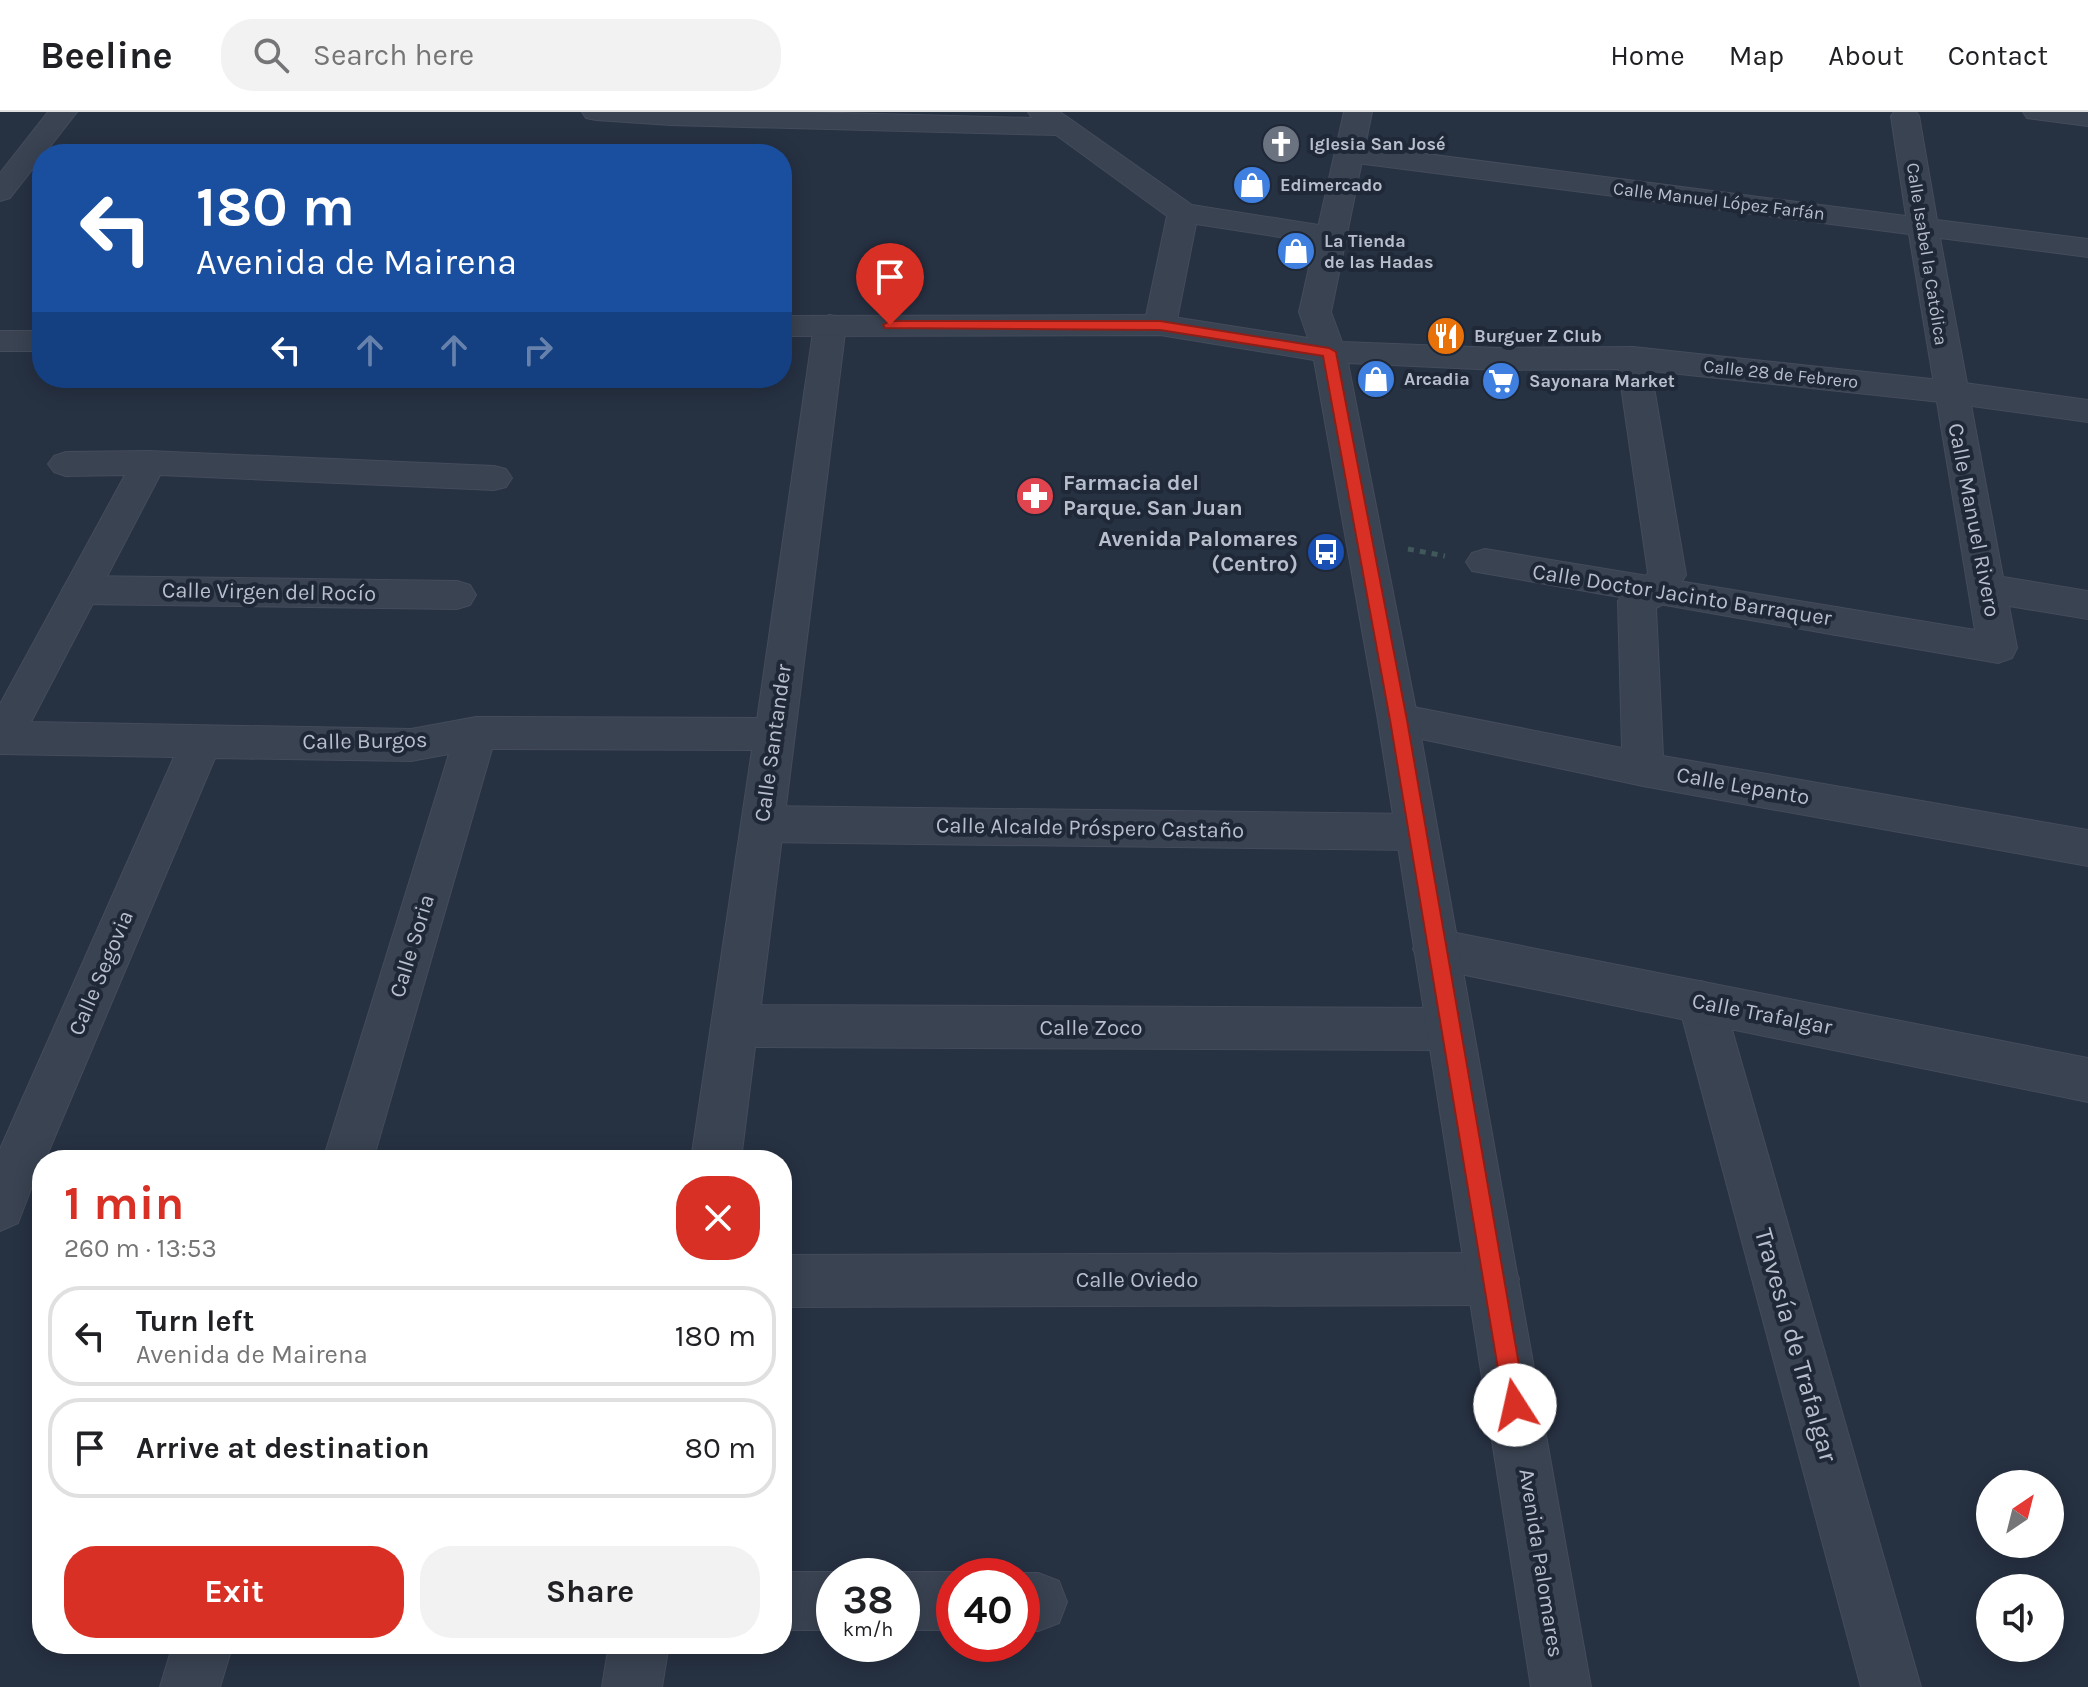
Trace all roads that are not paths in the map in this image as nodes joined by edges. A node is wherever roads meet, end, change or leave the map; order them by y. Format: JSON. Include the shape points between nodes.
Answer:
{"nodes":[{"id":1,"x":63,"y":112,"type":"edge"},
{"id":2,"x":596,"y":112,"type":"edge"},
{"id":3,"x":1358,"y":112,"type":"edge"},
{"id":4,"x":2037,"y":112,"type":"edge"},
{"id":5,"x":1906,"y":113,"type":"edge"},
{"id":6,"x":672,"y":114,"type":"edge"},
{"id":7,"x":965,"y":118,"type":"edge"},
{"id":8,"x":2088,"y":118,"type":"edge"},
{"id":9,"x":1052,"y":120,"type":"edge"},
{"id":10,"x":38,"y":144,"type":"edge"},
{"id":11,"x":32,"y":151,"type":"edge"},
{"id":12,"x":1349,"y":153,"type":"junction"},
{"id":13,"x":0,"y":192,"type":"edge"},
{"id":14,"x":1183,"y":213,"type":"junction"},
{"id":15,"x":1923,"y":227,"type":"junction"},
{"id":16,"x":1331,"y":236,"type":"junction"},
{"id":17,"x":2088,"y":248,"type":"edge"},
{"id":18,"x":830,"y":325,"type":"junction"},
{"id":19,"x":1160,"y":325,"type":"junction"},
{"id":20,"x":792,"y":326,"type":"edge"},
{"id":21,"x":0,"y":341,"type":"edge"},
{"id":22,"x":32,"y":341,"type":"edge"},
{"id":23,"x":1329,"y":352,"type":"junction"},
{"id":24,"x":1633,"y":358,"type":"junction"},
{"id":25,"x":1950,"y":392,"type":"junction"},
{"id":26,"x":2088,"y":411,"type":"edge"},
{"id":27,"x":149,"y":463,"type":"junction"},
{"id":28,"x":66,"y":464,"type":"dead end"},
{"id":29,"x":494,"y":478,"type":"dead end"},
{"id":30,"x":1485,"y":562,"type":"road end"},
{"id":31,"x":1987,"y":588,"type":"junction"},
{"id":32,"x":81,"y":590,"type":"junction"},
{"id":33,"x":1656,"y":591,"type":"junction"},
{"id":34,"x":457,"y":595,"type":"dead end"},
{"id":35,"x":2088,"y":605,"type":"edge"},
{"id":36,"x":1998,"y":648,"type":"joint"},
{"id":37,"x":1398,"y":720,"type":"junction"},
{"id":38,"x":476,"y":733,"type":"junction"},
{"id":39,"x":775,"y":734,"type":"junction"},
{"id":40,"x":1,"y":738,"type":"edge"},
{"id":41,"x":202,"y":741,"type":"junction"},
{"id":42,"x":1643,"y":769,"type":"junction"},
{"id":43,"x":762,"y":824,"type":"junction"},
{"id":44,"x":1417,"y":832,"type":"junction"},
{"id":45,"x":2088,"y":848,"type":"edge"},
{"id":46,"x":1436,"y":949,"type":"junction"},
{"id":47,"x":1701,"y":1002,"type":"junction"},
{"id":48,"x":734,"y":1026,"type":"junction"},
{"id":49,"x":1449,"y":1029,"type":"junction"},
{"id":50,"x":2088,"y":1080,"type":"edge"},
{"id":51,"x":351,"y":1150,"type":"edge"},
{"id":52,"x":717,"y":1150,"type":"edge"},
{"id":53,"x":0,"y":1206,"type":"edge"},
{"id":54,"x":1493,"y":1279,"type":"junction"},
{"id":55,"x":792,"y":1281,"type":"edge"},
{"id":56,"x":792,"y":1601,"type":"edge"},
{"id":57,"x":816,"y":1601,"type":"edge"},
{"id":58,"x":200,"y":1654,"type":"edge"},
{"id":59,"x":637,"y":1654,"type":"edge"},
{"id":60,"x":190,"y":1687,"type":"edge"},
{"id":61,"x":632,"y":1687,"type":"edge"},
{"id":62,"x":1561,"y":1687,"type":"edge"},
{"id":63,"x":1891,"y":1687,"type":"edge"}],
"edges":[{"from":1,"to":10,"type":"street"},
{"from":2,"to":6,"type":"street"},
{"from":3,"to":12,"type":"street","name":"Avenida Palomares"},
{"from":4,"to":8,"type":"street"},
{"from":5,"to":15,"type":"street","name":"Calle Isabel la Católica"},
{"from":6,"to":7,"type":"street"},
{"from":7,"to":9,"type":"street"},
{"from":9,"to":14,"type":"street"},
{"from":11,"to":13,"type":"street"},
{"from":12,"to":15,"type":"street","name":"Calle Manuel López Farfán"},
{"from":12,"to":16,"type":"street","name":"Avenida Palomares"},
{"from":14,"to":16,"type":"street"},
{"from":14,"to":19,"type":"street"},
{"from":15,"to":17,"type":"street","name":"Calle Manuel López Farfán"},
{"from":15,"to":25,"type":"street","name":"Calle Isabel la Católica"},
{"from":16,"to":23,"type":"street","name":"Avenida Palomares","via":[[1315,312]]},
{"from":18,"to":19,"type":"street","name":"Calle 28 de Febrero"},
{"from":18,"to":20,"type":"street","name":"Calle 28 de Febrero"},
{"from":18,"to":39,"type":"street","name":"Calle Santander"},
{"from":19,"to":23,"type":"street","name":"Calle 28 de Febrero"},
{"from":21,"to":22,"type":"street"},
{"from":23,"to":24,"type":"street","name":"Calle 28 de Febrero"},
{"from":23,"to":37,"type":"street","name":"Avenida Palomares"},
{"from":24,"to":25,"type":"street","name":"Calle 28 de Febrero"},
{"from":24,"to":33,"type":"street","via":[[1667,575]]},
{"from":25,"to":26,"type":"street","name":"Calle 28 de Febrero"},
{"from":25,"to":31,"type":"street","name":"Calle Manuel Rivero"},
{"from":27,"to":28,"type":"street"},
{"from":27,"to":29,"type":"street"},
{"from":27,"to":32,"type":"street","name":"Calle Burgos"},
{"from":30,"to":33,"type":"street","name":"Calle Doctor Jacinto Barraquer"},
{"from":31,"to":35,"type":"street"},
{"from":31,"to":36,"type":"street","name":"Calle Manuel Rivero"},
{"from":32,"to":34,"type":"street","name":"Calle Virgen del Rocío"},
{"from":32,"to":40,"type":"street","name":"Calle Burgos"},
{"from":33,"to":36,"type":"street","name":"Calle Doctor Jacinto Barraquer"},
{"from":33,"to":42,"type":"street","via":[[1637,601]]},
{"from":37,"to":42,"type":"street","name":"Calle Lepanto"},
{"from":37,"to":44,"type":"street","name":"Avenida Palomares"},
{"from":38,"to":39,"type":"street","name":"Calle Burgos"},
{"from":38,"to":41,"type":"street","name":"Calle Burgos","via":[[411,745]]},
{"from":38,"to":51,"type":"street","name":"Calle Soria"},
{"from":39,"to":43,"type":"street","name":"Calle Santander"},
{"from":40,"to":41,"type":"street","name":"Calle Burgos"},
{"from":41,"to":53,"type":"street","name":"Calle Segovia"},
{"from":42,"to":45,"type":"street","name":"Calle Lepanto"},
{"from":43,"to":44,"type":"street","name":"Calle Alcalde Próspero Castaño"},
{"from":43,"to":48,"type":"street","name":"Calle Santander"},
{"from":44,"to":46,"type":"street","name":"Avenida Palomares"},
{"from":46,"to":47,"type":"street","name":"Calle Trafalgar"},
{"from":46,"to":49,"type":"street","name":"Avenida Palomares"},
{"from":47,"to":50,"type":"street","name":"Calle Trafalgar"},
{"from":47,"to":63,"type":"street","name":"Travesía de Trafalgar"},
{"from":48,"to":49,"type":"street","name":"Calle Zoco"},
{"from":48,"to":52,"type":"street","name":"Calle Santander"},
{"from":49,"to":54,"type":"street","name":"Avenida Palomares"},
{"from":54,"to":55,"type":"street","name":"Calle Oviedo"},
{"from":54,"to":62,"type":"street","name":"Avenida Palomares"},
{"from":56,"to":57,"type":"street"},
{"from":58,"to":60,"type":"street"},
{"from":59,"to":61,"type":"street"}]}
